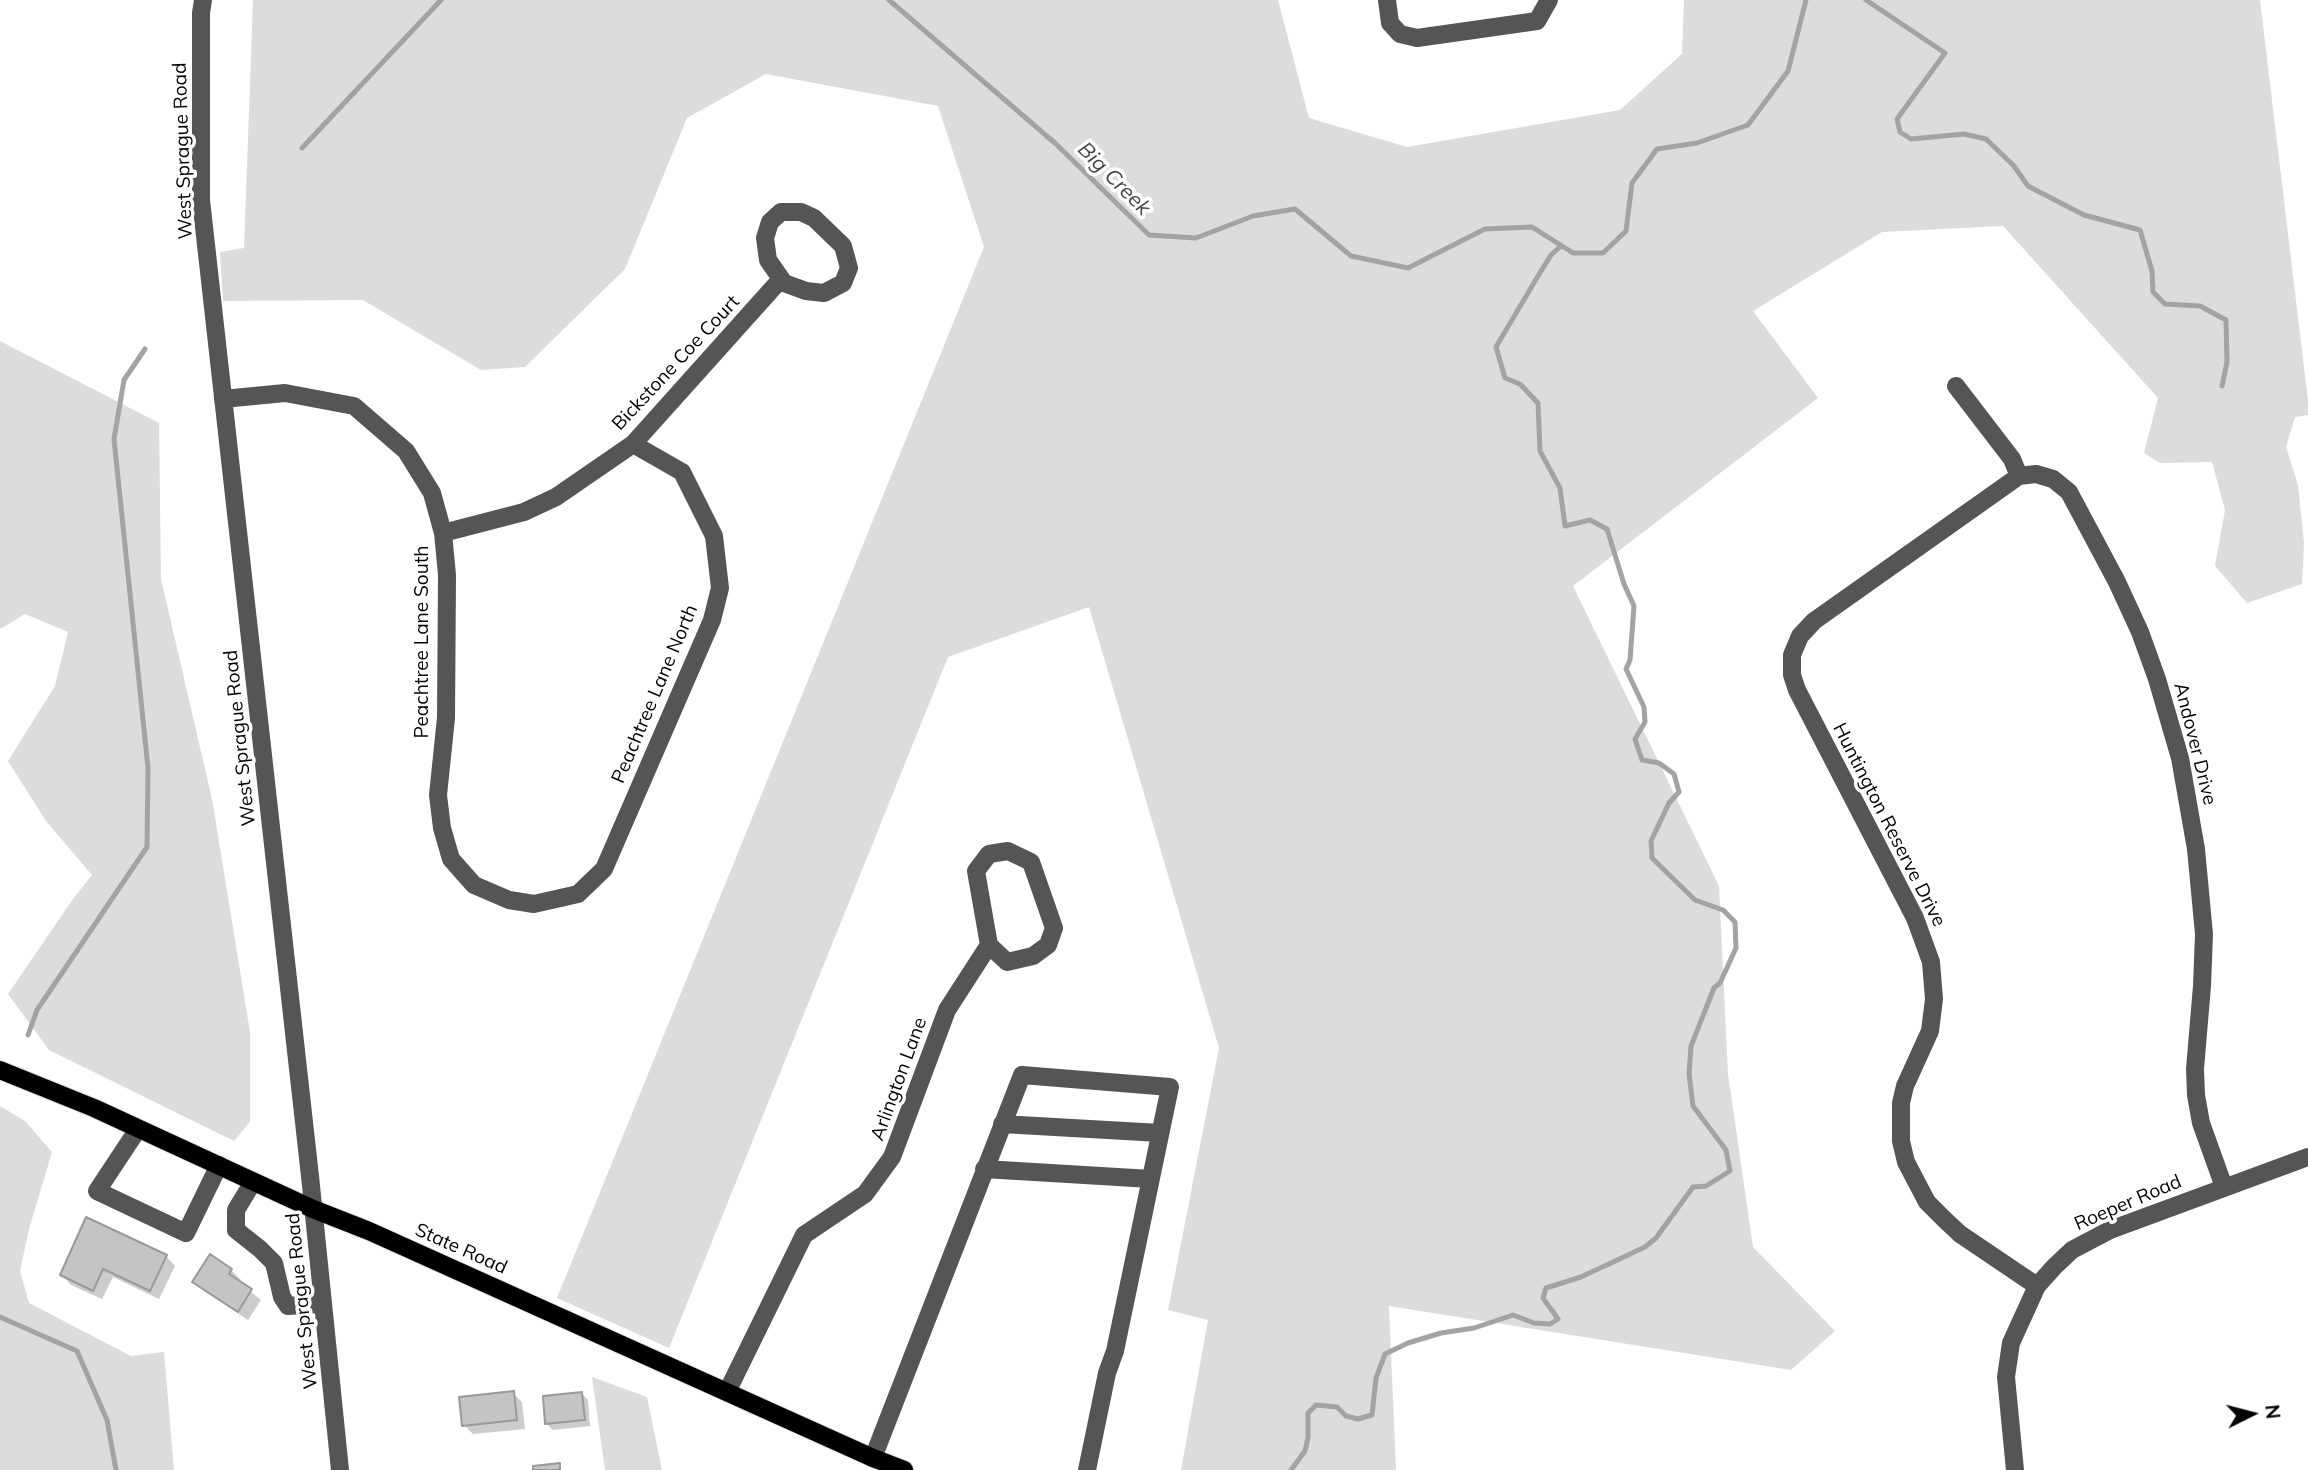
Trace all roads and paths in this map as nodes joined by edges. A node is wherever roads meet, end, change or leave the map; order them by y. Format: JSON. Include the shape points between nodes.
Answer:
{"nodes":[{"id":1,"x":203,"y":0,"type":"edge"},
{"id":2,"x":1387,"y":0,"type":"edge"},
{"id":3,"x":1549,"y":0,"type":"edge"},
{"id":4,"x":781,"y":279,"type":"junction"},
{"id":5,"x":1956,"y":386,"type":"dead end"},
{"id":6,"x":223,"y":398,"type":"junction"},
{"id":7,"x":633,"y":444,"type":"junction"},
{"id":8,"x":2019,"y":476,"type":"junction"},
{"id":9,"x":443,"y":533,"type":"junction"},
{"id":10,"x":534,"y":904,"type":"joint"},
{"id":11,"x":989,"y":945,"type":"junction"},
{"id":12,"x":0,"y":1070,"type":"edge"},
{"id":13,"x":1002,"y":1124,"type":"junction"},
{"id":14,"x":138,"y":1129,"type":"junction"},
{"id":15,"x":1160,"y":1133,"type":"junction"},
{"id":16,"x":2308,"y":1157,"type":"edge"},
{"id":17,"x":219,"y":1165,"type":"junction"},
{"id":18,"x":985,"y":1169,"type":"junction"},
{"id":19,"x":253,"y":1182,"type":"junction"},
{"id":20,"x":1150,"y":1186,"type":"junction"},
{"id":21,"x":2224,"y":1186,"type":"junction"},
{"id":22,"x":313,"y":1209,"type":"junction"},
{"id":23,"x":2037,"y":1286,"type":"junction"},
{"id":24,"x":323,"y":1304,"type":"junction"},
{"id":25,"x":727,"y":1392,"type":"junction"},
{"id":26,"x":873,"y":1458,"type":"junction"},
{"id":27,"x":340,"y":1470,"type":"edge"},
{"id":28,"x":904,"y":1470,"type":"edge"},
{"id":29,"x":1087,"y":1470,"type":"edge"},
{"id":30,"x":2015,"y":1470,"type":"edge"}],
"edges":[{"from":1,"to":6,"type":"street","name":"West Sprague Road","via":[[201,200]]},
{"from":2,"to":3,"type":"street","via":[[1390,23],[1400,34],[1417,38],[1537,21]]},
{"from":4,"to":4,"type":"street","via":[[806,291],[824,293],[843,283],[849,268],[843,246],[814,218],[801,212],[781,212],[765,238],[768,260]]},
{"from":4,"to":7,"type":"street","name":"Bickstone Coe Court"},
{"from":5,"to":8,"type":"street","via":[[2012,459]]},
{"from":6,"to":9,"type":"street","name":"Peachtree Lane South","via":[[285,393],[354,405],[406,451],[432,493]]},
{"from":6,"to":22,"type":"street","name":"West Sprague Road"},
{"from":7,"to":9,"type":"street","name":"Bickstone Coe Court","via":[[555,497],[524,512]]},
{"from":7,"to":10,"type":"street","name":"Peachtree Lane North","via":[[682,471],[714,536],[720,588],[712,620],[604,869],[578,894]]},
{"from":8,"to":21,"type":"street","name":"Andover Drive","via":[[2053,479],[2069,492],[2140,632],[2180,758],[2196,849],[2204,934],[2196,1095]]},
{"from":8,"to":23,"type":"street","name":"Huntington Reserve Drive","via":[[1814,621],[1800,636],[1792,655],[1792,675],[1915,918],[1931,962],[1934,999],[1930,1031],[1901,1103],[1906,1162],[1927,1202],[1944,1219]]},
{"from":9,"to":10,"type":"street","name":"Peachtree Lane South","via":[[447,575],[446,718],[438,795],[442,828],[452,859],[474,885],[509,900]]},
{"from":11,"to":11,"type":"street","via":[[976,871],[989,854],[1008,851],[1031,862],[1054,928],[1048,946],[1034,956],[1007,962]]},
{"from":11,"to":25,"type":"street","name":"Arlington Lane","via":[[947,1010],[892,1157],[865,1194],[804,1235]]},
{"from":12,"to":14,"type":"main road","name":"State Road"},
{"from":13,"to":15,"type":"street"},
{"from":13,"to":15,"type":"street","via":[[1022,1075],[1170,1087]]},
{"from":13,"to":18,"type":"street"},
{"from":14,"to":17,"type":"main road","name":"State Road"},
{"from":14,"to":17,"type":"street","via":[[97,1191],[186,1233]]},
{"from":15,"to":20,"type":"street"},
{"from":16,"to":21,"type":"street","name":"Roeper Road"},
{"from":17,"to":19,"type":"main road","name":"State Road"},
{"from":18,"to":20,"type":"street"},
{"from":18,"to":26,"type":"street"},
{"from":19,"to":22,"type":"main road","name":"State Road"},
{"from":19,"to":24,"type":"street","via":[[236,1210],[236,1230],[274,1263],[288,1306]]},
{"from":20,"to":29,"type":"street"},
{"from":21,"to":23,"type":"street","name":"Roeper Road","via":[[2090,1239]]},
{"from":22,"to":24,"type":"street","name":"West Sprague Road"},
{"from":22,"to":25,"type":"main road","name":"State Road"},
{"from":23,"to":30,"type":"street","name":"Roeper Road","via":[[2011,1343],[2006,1377]]},
{"from":24,"to":27,"type":"street","name":"West Sprague Road"},
{"from":25,"to":26,"type":"main road","name":"State Road"},
{"from":26,"to":28,"type":"main road","name":"State Road"}]}
